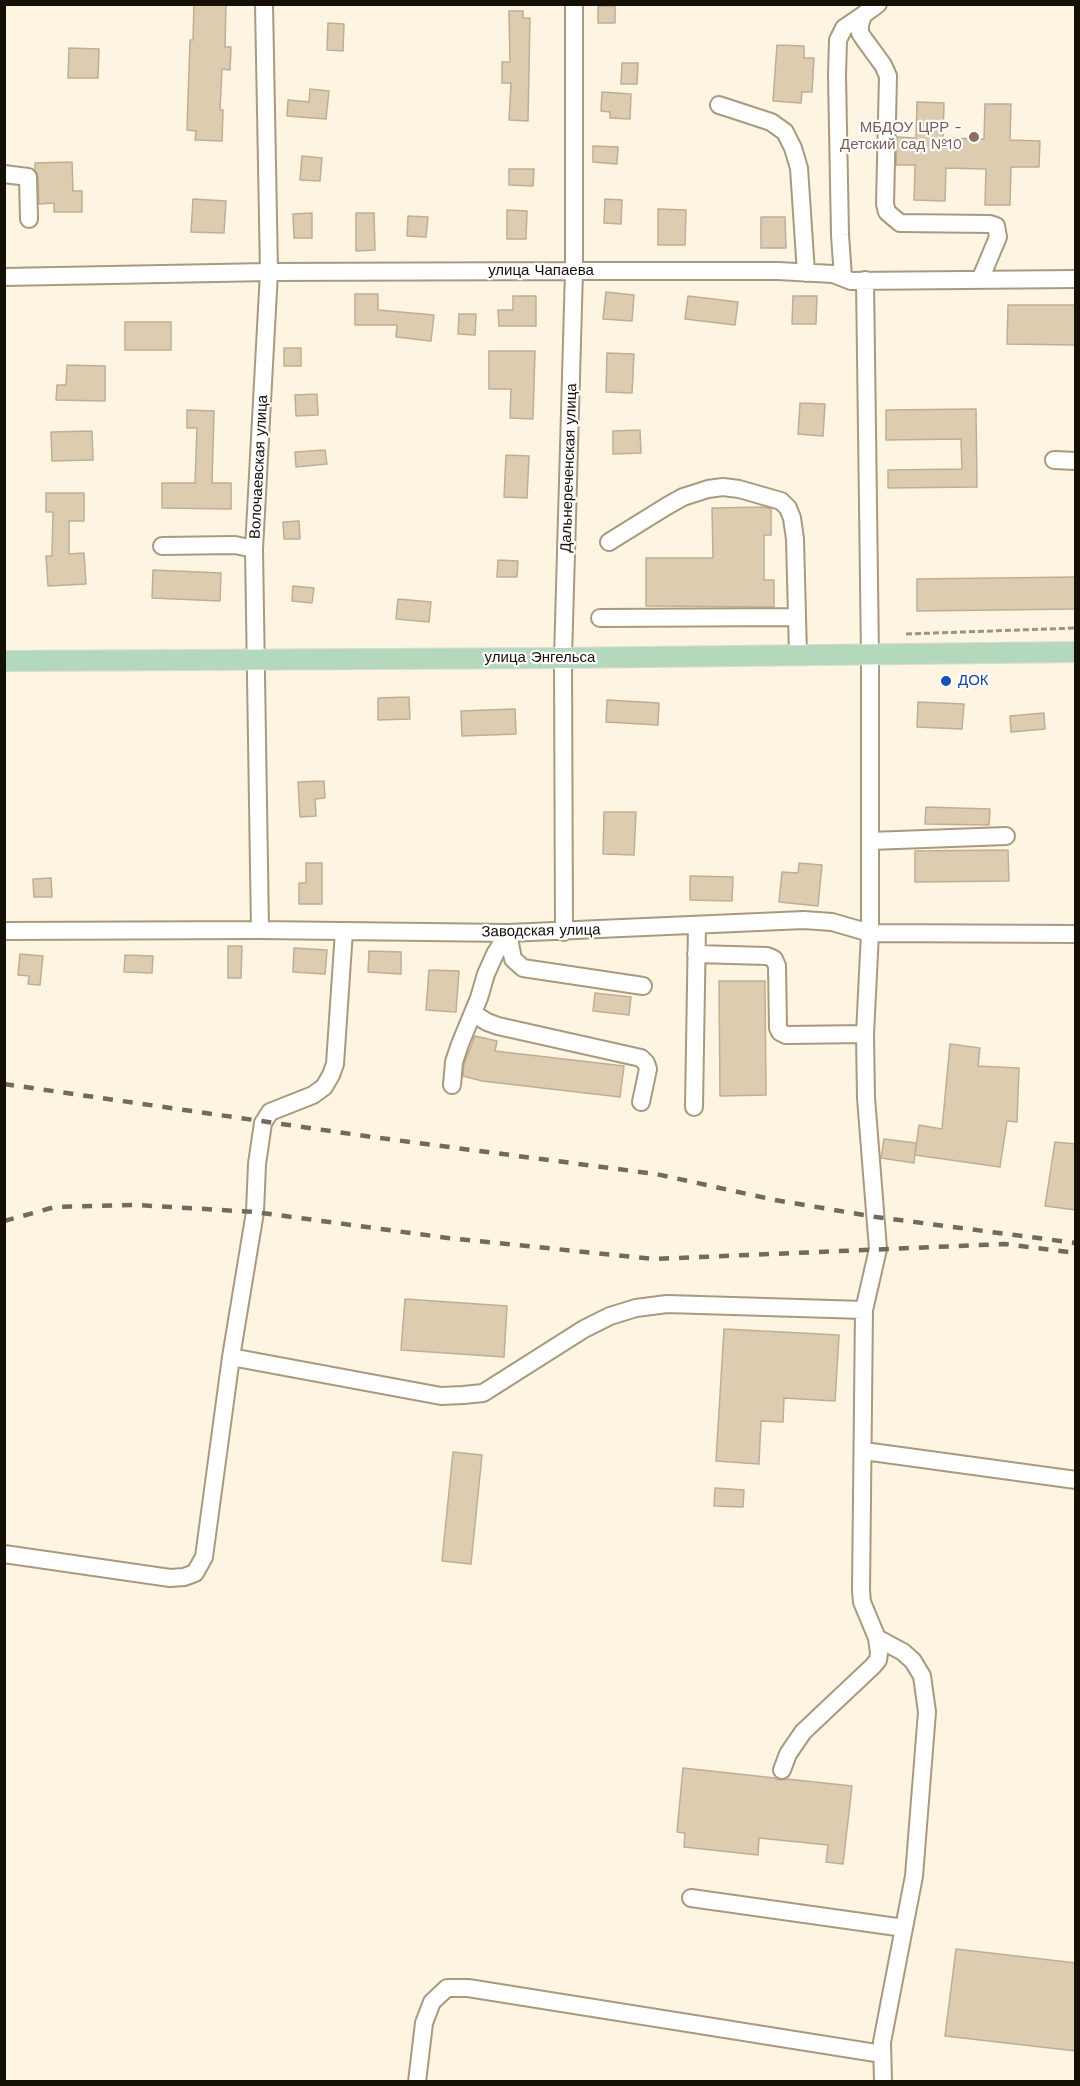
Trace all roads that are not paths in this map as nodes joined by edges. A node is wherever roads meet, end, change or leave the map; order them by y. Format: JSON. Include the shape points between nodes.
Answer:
{"nodes":[{"id":1,"x":264,"y":4,"type":"edge"},
{"id":2,"x":573,"y":4,"type":"edge"},
{"id":3,"x":872,"y":8,"type":"edge"},
{"id":4,"x":720,"y":105,"type":"dead end"},
{"id":5,"x":4,"y":174,"type":"edge"},
{"id":6,"x":29,"y":219,"type":"dead end"},
{"id":7,"x":574,"y":270,"type":"junction"},
{"id":8,"x":269,"y":272,"type":"junction"},
{"id":9,"x":806,"y":273,"type":"junction"},
{"id":10,"x":843,"y":277,"type":"junction"},
{"id":11,"x":4,"y":278,"type":"edge"},
{"id":12,"x":1076,"y":279,"type":"edge"},
{"id":13,"x":865,"y":280,"type":"junction"},
{"id":14,"x":980,"y":280,"type":"junction"},
{"id":15,"x":1054,"y":460,"type":"dead end"},
{"id":16,"x":1076,"y":461,"type":"edge"},
{"id":17,"x":609,"y":542,"type":"dead end"},
{"id":18,"x":162,"y":546,"type":"dead end"},
{"id":19,"x":254,"y":549,"type":"junction"},
{"id":20,"x":797,"y":617,"type":"junction"},
{"id":21,"x":600,"y":618,"type":"dead end"},
{"id":22,"x":1076,"y":652,"type":"edge"},
{"id":23,"x":798,"y":655,"type":"junction"},
{"id":24,"x":870,"y":655,"type":"junction"},
{"id":25,"x":563,"y":658,"type":"junction"},
{"id":26,"x":256,"y":659,"type":"junction"},
{"id":27,"x":4,"y":661,"type":"edge"},
{"id":28,"x":1006,"y":836,"type":"dead end"},
{"id":29,"x":870,"y":841,"type":"junction"},
{"id":30,"x":697,"y":925,"type":"junction"},
{"id":31,"x":260,"y":930,"type":"junction"},
{"id":32,"x":4,"y":931,"type":"edge"},
{"id":33,"x":344,"y":931,"type":"junction"},
{"id":34,"x":564,"y":932,"type":"junction"},
{"id":35,"x":508,"y":933,"type":"junction"},
{"id":36,"x":870,"y":933,"type":"junction"},
{"id":37,"x":1076,"y":934,"type":"edge"},
{"id":38,"x":696,"y":954,"type":"junction"},
{"id":39,"x":643,"y":986,"type":"dead end"},
{"id":40,"x":473,"y":1013,"type":"junction"},
{"id":41,"x":865,"y":1034,"type":"junction"},
{"id":42,"x":452,"y":1085,"type":"dead end"},
{"id":43,"x":641,"y":1102,"type":"dead end"},
{"id":44,"x":694,"y":1107,"type":"dead end"},
{"id":45,"x":864,"y":1310,"type":"junction"},
{"id":46,"x":231,"y":1357,"type":"junction"},
{"id":47,"x":864,"y":1451,"type":"junction"},
{"id":48,"x":1076,"y":1480,"type":"edge"},
{"id":49,"x":4,"y":1554,"type":"edge"},
{"id":50,"x":877,"y":1638,"type":"junction"},
{"id":51,"x":782,"y":1770,"type":"dead end"},
{"id":52,"x":691,"y":1898,"type":"dead end"},
{"id":53,"x":904,"y":1928,"type":"junction"},
{"id":54,"x":882,"y":2054,"type":"junction"},
{"id":55,"x":417,"y":2082,"type":"edge"},
{"id":56,"x":884,"y":2082,"type":"edge"}],
"edges":[{"from":1,"to":8,"type":"street","name":"Волочаевская улица"},
{"from":2,"to":7,"type":"street","name":"Дальнереченская улица"},
{"from":3,"to":10,"type":"street","via":[[844,28],[838,39]]},
{"from":3,"to":14,"type":"street","via":[[860,26],[860,33],[888,76],[887,212],[900,223],[996,226],[998,237]]},
{"from":4,"to":9,"type":"street","via":[[758,116],[785,132],[799,168]]},
{"from":5,"to":6,"type":"street","via":[[28,177]]},
{"from":7,"to":8,"type":"street","name":"улица Чапаева"},
{"from":7,"to":9,"type":"street","name":"улица Чапаева"},
{"from":7,"to":25,"type":"street","name":"Дальнереченская улица"},
{"from":8,"to":11,"type":"street","name":"улица Чапаева"},
{"from":8,"to":19,"type":"street","name":"Волочаевская улица"},
{"from":9,"to":10,"type":"street","name":"улица Чапаева"},
{"from":10,"to":13,"type":"street","name":"улица Чапаева"},
{"from":12,"to":14,"type":"street","name":"улица Чапаева"},
{"from":13,"to":14,"type":"street","name":"улица Чапаева"},
{"from":13,"to":24,"type":"street"},
{"from":15,"to":16,"type":"street"},
{"from":17,"to":20,"type":"street","via":[[667,506],[708,489],[740,489],[781,501],[792,518],[795,538]]},
{"from":18,"to":19,"type":"street","via":[[235,545]]},
{"from":19,"to":26,"type":"street","name":"Волочаевская улица"},
{"from":20,"to":21,"type":"street"},
{"from":20,"to":23,"type":"street"},
{"from":22,"to":24,"type":"main road","name":"улица Энгельса"},
{"from":23,"to":24,"type":"main road","name":"улица Энгельса"},
{"from":23,"to":25,"type":"main road","name":"улица Энгельса"},
{"from":24,"to":29,"type":"street"},
{"from":25,"to":26,"type":"main road","name":"улица Энгельса"},
{"from":25,"to":34,"type":"street","name":"Дальнереченская улица"},
{"from":26,"to":27,"type":"main road","name":"улица Энгельса"},
{"from":26,"to":31,"type":"street","name":"Волочаевская улица"},
{"from":28,"to":29,"type":"street"},
{"from":29,"to":36,"type":"street"},
{"from":30,"to":34,"type":"street","name":"Заводская улица"},
{"from":30,"to":36,"type":"street","name":"Заводская улица","via":[[817,920]]},
{"from":30,"to":38,"type":"street"},
{"from":31,"to":32,"type":"street","name":"Заводская улица"},
{"from":31,"to":33,"type":"street","name":"Заводская улица"},
{"from":33,"to":35,"type":"street","name":"Заводская улица"},
{"from":33,"to":46,"type":"street","via":[[331,1075],[313,1095],[270,1112],[263,1123],[256,1164],[255,1212]]},
{"from":34,"to":35,"type":"street","name":"Заводская улица"},
{"from":35,"to":39,"type":"street","via":[[513,959],[523,968]]},
{"from":35,"to":40,"type":"street","via":[[486,974]]},
{"from":36,"to":37,"type":"street","name":"Заводская улица"},
{"from":36,"to":41,"type":"street"},
{"from":38,"to":41,"type":"street","via":[[774,959],[778,1028],[786,1035]]},
{"from":38,"to":44,"type":"street"},
{"from":40,"to":42,"type":"street","via":[[454,1062]]},
{"from":40,"to":43,"type":"street","via":[[498,1026],[641,1058],[648,1069]]},
{"from":41,"to":45,"type":"street","via":[[878,1249]]},
{"from":45,"to":46,"type":"street","via":[[667,1304],[636,1308],[584,1329],[483,1393],[463,1395],[441,1396]]},
{"from":45,"to":47,"type":"street"},
{"from":46,"to":49,"type":"street","via":[[204,1557],[195,1573],[170,1578]]},
{"from":47,"to":48,"type":"street"},
{"from":47,"to":50,"type":"street","via":[[861,1602]]},
{"from":50,"to":51,"type":"street","via":[[878,1660],[803,1732]]},
{"from":50,"to":53,"type":"street","via":[[913,1661],[922,1676],[927,1712],[914,1876]]},
{"from":52,"to":53,"type":"street"},
{"from":53,"to":54,"type":"street"},
{"from":54,"to":55,"type":"street","via":[[447,1988],[432,2001],[424,2022]]},
{"from":54,"to":56,"type":"street"}]}
